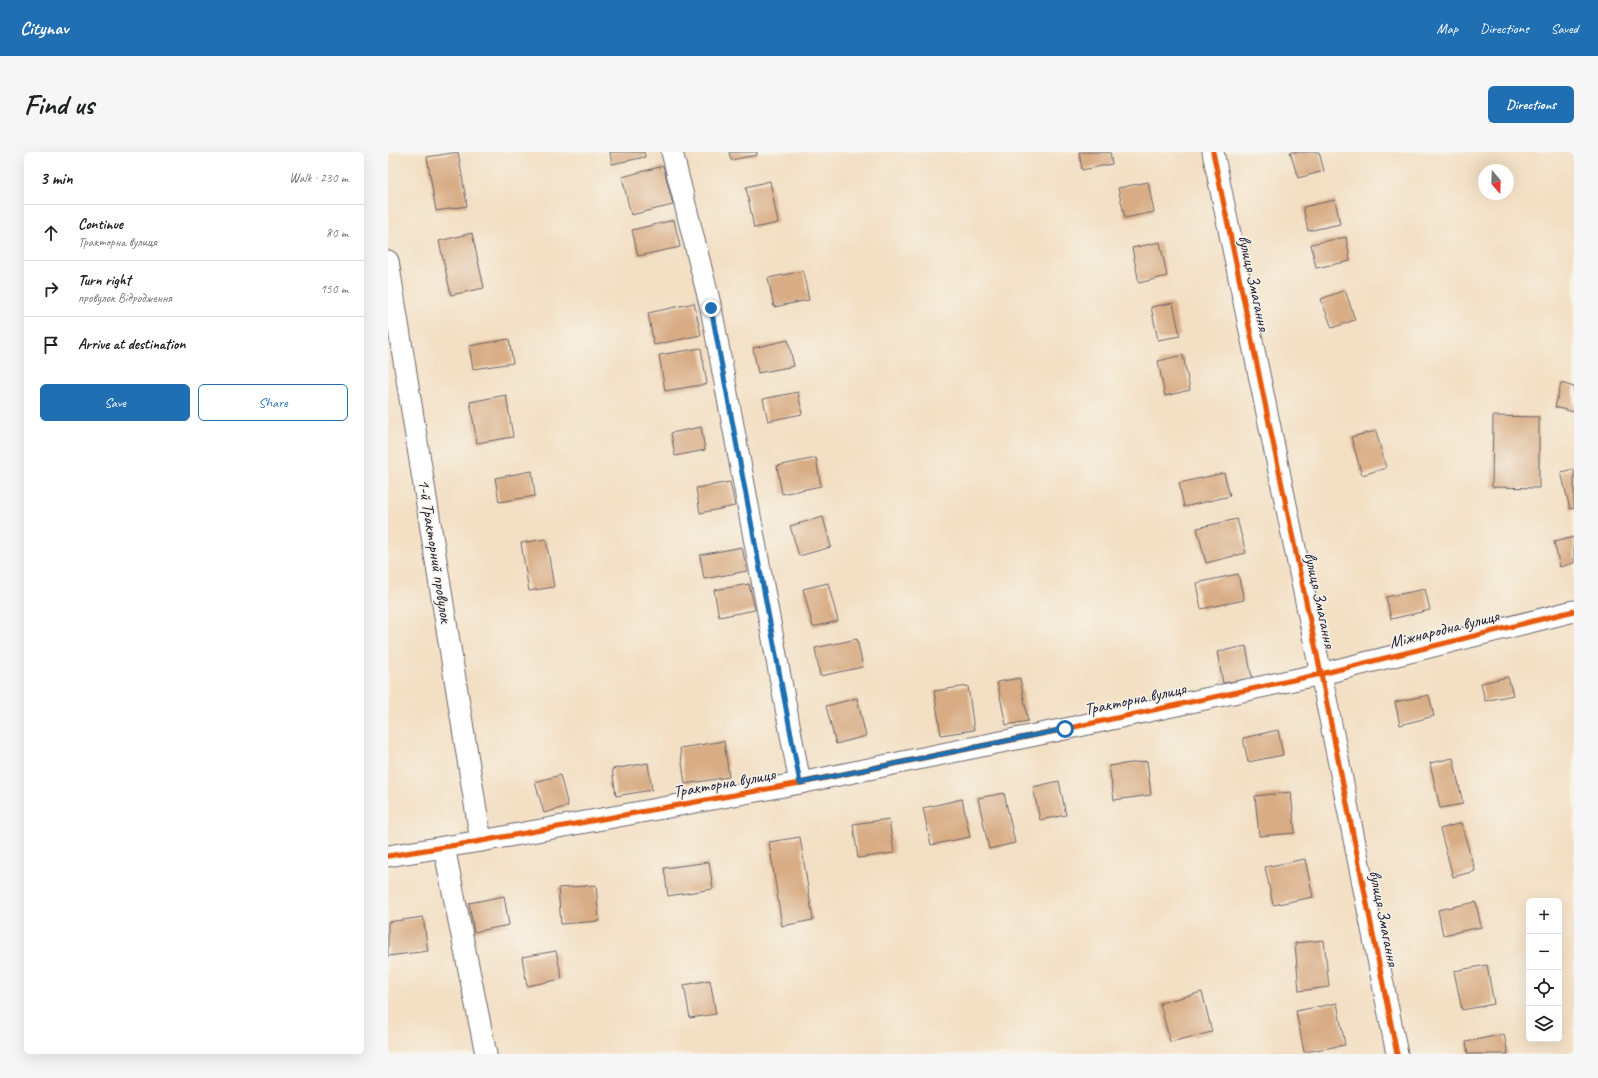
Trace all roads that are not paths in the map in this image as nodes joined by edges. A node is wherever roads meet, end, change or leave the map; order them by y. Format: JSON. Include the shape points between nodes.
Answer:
{"nodes":[{"id":1,"x":672,"y":152,"type":"edge"},
{"id":2,"x":1213,"y":152,"type":"edge"},
{"id":3,"x":388,"y":261,"type":"edge"},
{"id":4,"x":1574,"y":611,"type":"edge"},
{"id":5,"x":1320,"y":674,"type":"junction"},
{"id":6,"x":800,"y":783,"type":"junction"},
{"id":7,"x":481,"y":841,"type":"junction"},
{"id":8,"x":444,"y":847,"type":"junction"},
{"id":9,"x":388,"y":856,"type":"edge"},
{"id":10,"x":486,"y":1054,"type":"edge"},
{"id":11,"x":1397,"y":1054,"type":"edge"}],
"edges":[{"from":1,"to":6,"type":"street","via":[[711,308]]},
{"from":2,"to":5,"type":"street","name":"вулиця Змагання"},
{"from":3,"to":7,"type":"street","name":"1-й Тракторний провулок"},
{"from":4,"to":5,"type":"street","name":"Міжнародна вулиця"},
{"from":5,"to":6,"type":"street","name":"Тракторна вулиця"},
{"from":5,"to":11,"type":"street","name":"вулиця Змагання"},
{"from":6,"to":7,"type":"street","name":"Тракторна вулиця"},
{"from":7,"to":8,"type":"street","name":"Тракторна вулиця"},
{"from":8,"to":9,"type":"street","name":"Тракторна вулиця"},
{"from":8,"to":10,"type":"street"}]}
